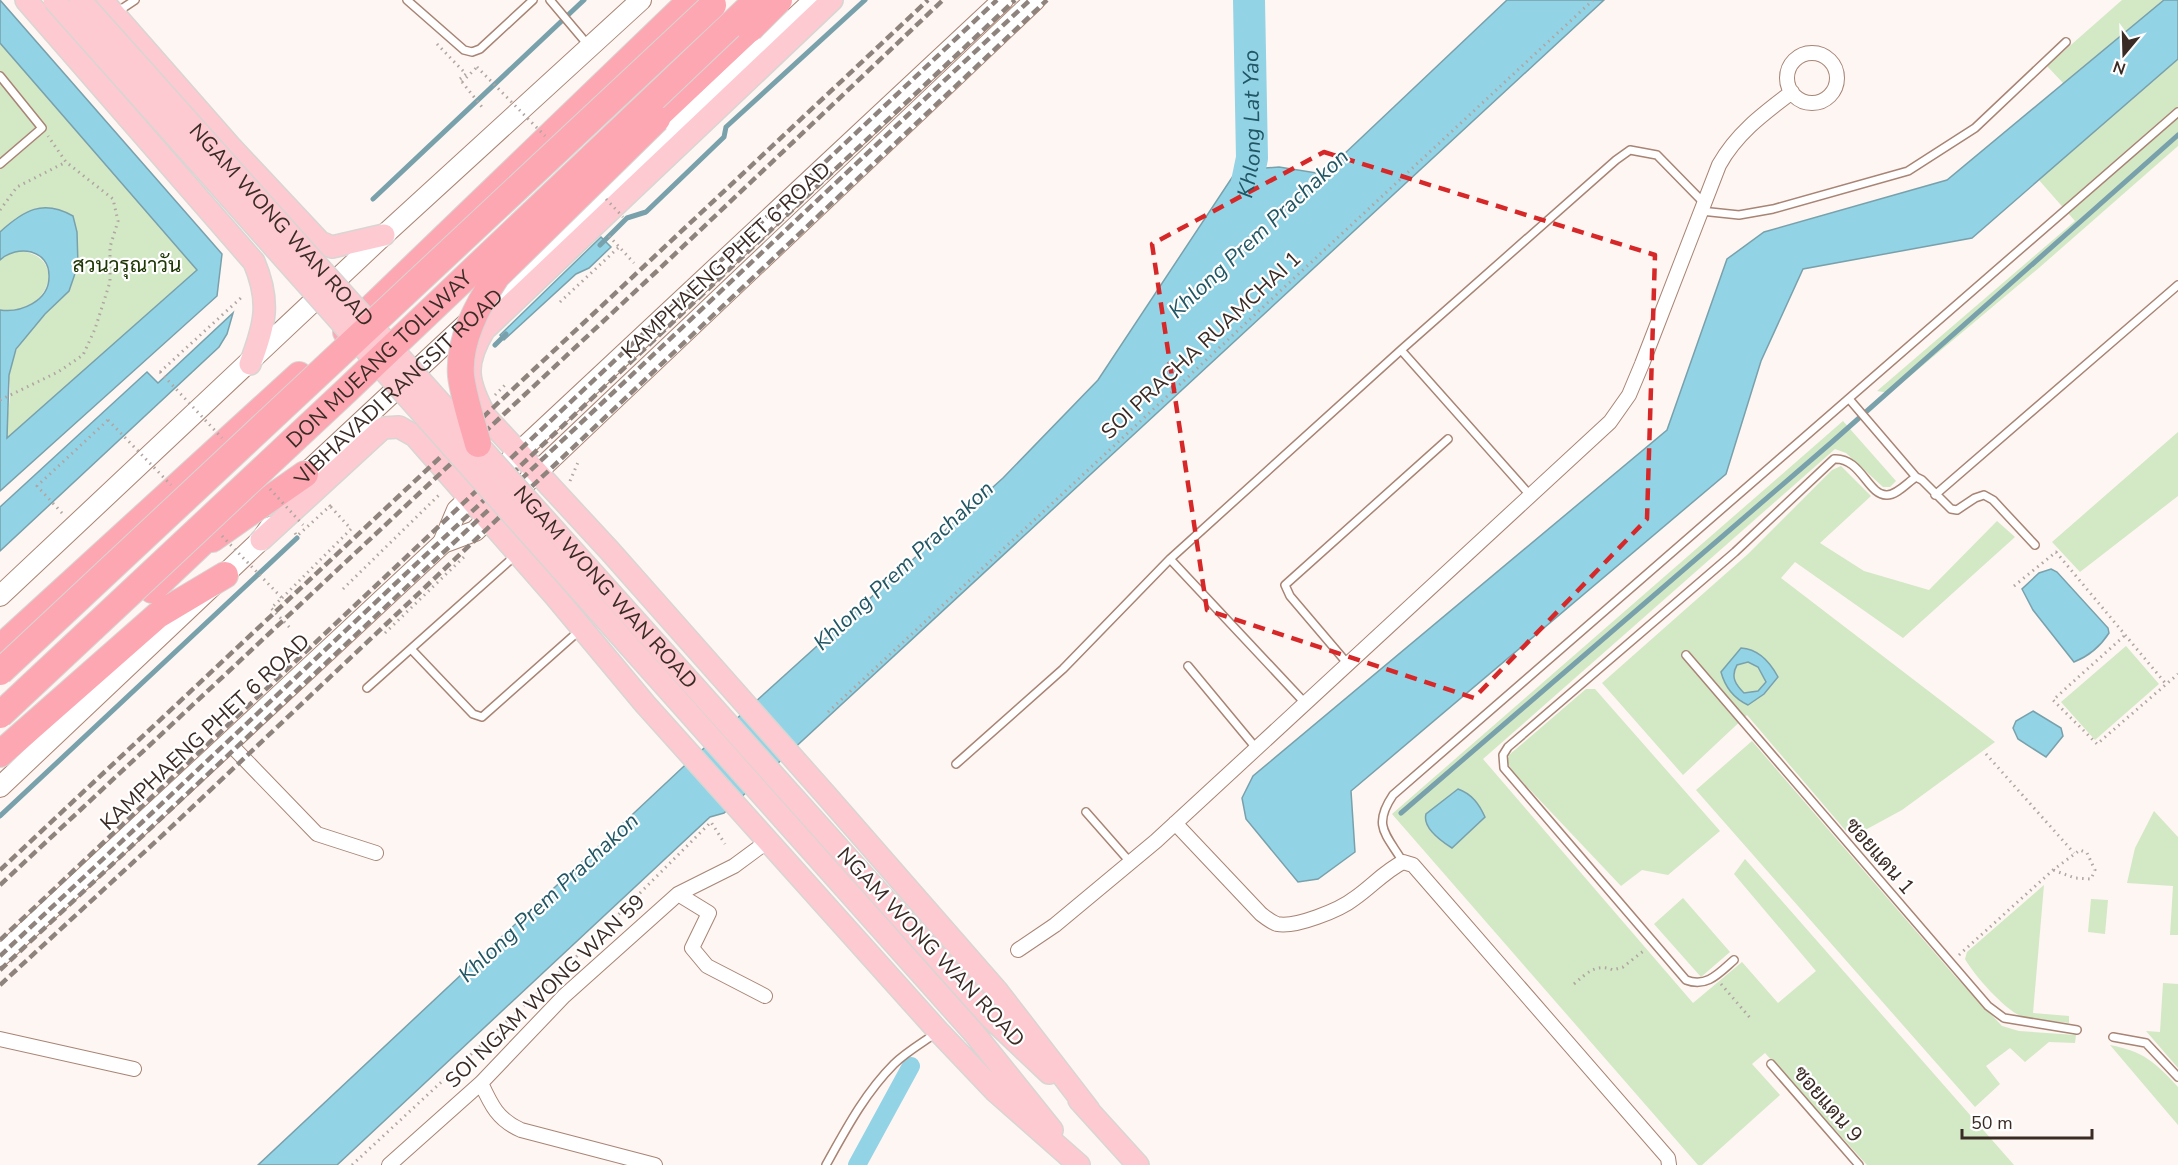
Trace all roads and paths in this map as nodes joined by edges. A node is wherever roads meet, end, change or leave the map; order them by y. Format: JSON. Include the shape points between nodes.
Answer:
{"nodes":[{"id":1,"x":26,"y":0,"type":"edge"},
{"id":2,"x":54,"y":0,"type":"edge"},
{"id":3,"x":80,"y":0,"type":"edge"},
{"id":4,"x":135,"y":0,"type":"edge"},
{"id":5,"x":407,"y":0,"type":"edge"},
{"id":6,"x":533,"y":0,"type":"edge"},
{"id":7,"x":550,"y":0,"type":"edge"},
{"id":8,"x":641,"y":0,"type":"edge"},
{"id":9,"x":691,"y":0,"type":"edge"},
{"id":10,"x":718,"y":0,"type":"edge"},
{"id":11,"x":757,"y":0,"type":"edge"},
{"id":12,"x":779,"y":0,"type":"edge"},
{"id":13,"x":814,"y":0,"type":"edge"},
{"id":14,"x":832,"y":0,"type":"edge"},
{"id":15,"x":1003,"y":0,"type":"edge"},
{"id":16,"x":1035,"y":0,"type":"edge"},
{"id":17,"x":1593,"y":0,"type":"edge"},
{"id":18,"x":108,"y":7,"type":"edge"},
{"id":19,"x":2066,"y":42,"type":"dead end"},
{"id":20,"x":590,"y":47,"type":"junction"},
{"id":21,"x":477,"y":67,"type":"dead end"},
{"id":22,"x":464,"y":72,"type":"dead end"},
{"id":23,"x":0,"y":76,"type":"edge"},
{"id":24,"x":462,"y":82,"type":"junction"},
{"id":25,"x":1792,"y":92,"type":"dead end"},
{"id":26,"x":482,"y":107,"type":"dead end"},
{"id":27,"x":2178,"y":112,"type":"edge"},
{"id":28,"x":42,"y":128,"type":"junction"},
{"id":29,"x":66,"y":162,"type":"junction"},
{"id":30,"x":0,"y":164,"type":"edge"},
{"id":31,"x":1702,"y":207,"type":"junction"},
{"id":32,"x":287,"y":209,"type":"junction"},
{"id":33,"x":0,"y":210,"type":"edge"},
{"id":34,"x":604,"y":231,"type":"dead end"},
{"id":35,"x":384,"y":235,"type":"junction"},
{"id":36,"x":619,"y":247,"type":"junction"},
{"id":37,"x":254,"y":262,"type":"junction"},
{"id":38,"x":634,"y":263,"type":"dead end"},
{"id":39,"x":2178,"y":285,"type":"edge"},
{"id":40,"x":247,"y":292,"type":"dead end"},
{"id":41,"x":560,"y":302,"type":"dead end"},
{"id":42,"x":1401,"y":350,"type":"junction"},
{"id":43,"x":250,"y":364,"type":"junction"},
{"id":44,"x":160,"y":372,"type":"dead end"},
{"id":45,"x":0,"y":400,"type":"edge"},
{"id":46,"x":1850,"y":400,"type":"junction"},
{"id":47,"x":108,"y":420,"type":"dead end"},
{"id":48,"x":1448,"y":439,"type":"dead end"},
{"id":49,"x":478,"y":444,"type":"junction"},
{"id":50,"x":519,"y":452,"type":"junction"},
{"id":51,"x":537,"y":472,"type":"junction"},
{"id":52,"x":305,"y":474,"type":"junction"},
{"id":53,"x":1916,"y":477,"type":"junction"},
{"id":54,"x":1529,"y":494,"type":"junction"},
{"id":55,"x":1935,"y":495,"type":"junction"},
{"id":56,"x":47,"y":497,"type":"dead end"},
{"id":57,"x":470,"y":498,"type":"junction"},
{"id":58,"x":488,"y":519,"type":"junction"},
{"id":59,"x":407,"y":526,"type":"dead end"},
{"id":60,"x":294,"y":533,"type":"dead end"},
{"id":61,"x":261,"y":540,"type":"junction"},
{"id":62,"x":443,"y":543,"type":"junction"},
{"id":63,"x":2035,"y":545,"type":"dead end"},
{"id":64,"x":609,"y":550,"type":"junction"},
{"id":65,"x":518,"y":553,"type":"junction"},
{"id":66,"x":190,"y":555,"type":"junction"},
{"id":67,"x":1170,"y":559,"type":"junction"},
{"id":68,"x":260,"y":565,"type":"dead end"},
{"id":69,"x":452,"y":569,"type":"dead end"},
{"id":70,"x":251,"y":573,"type":"dead end"},
{"id":71,"x":225,"y":574,"type":"junction"},
{"id":72,"x":2014,"y":586,"type":"dead end"},
{"id":73,"x":343,"y":589,"type":"dead end"},
{"id":74,"x":0,"y":596,"type":"edge"},
{"id":75,"x":555,"y":596,"type":"junction"},
{"id":76,"x":282,"y":598,"type":"dead end"},
{"id":77,"x":582,"y":629,"type":"junction"},
{"id":78,"x":385,"y":633,"type":"dead end"},
{"id":79,"x":2124,"y":636,"type":"junction"},
{"id":80,"x":0,"y":648,"type":"edge"},
{"id":81,"x":411,"y":649,"type":"junction"},
{"id":82,"x":1686,"y":655,"type":"dead end"},
{"id":83,"x":1347,"y":663,"type":"junction"},
{"id":84,"x":1188,"y":666,"type":"dead end"},
{"id":85,"x":0,"y":672,"type":"edge"},
{"id":86,"x":2178,"y":674,"type":"edge"},
{"id":87,"x":2166,"y":684,"type":"junction"},
{"id":88,"x":367,"y":688,"type":"dead end"},
{"id":89,"x":1305,"y":703,"type":"junction"},
{"id":90,"x":828,"y":712,"type":"dead end"},
{"id":91,"x":0,"y":715,"type":"edge"},
{"id":92,"x":0,"y":727,"type":"edge"},
{"id":93,"x":229,"y":743,"type":"junction"},
{"id":94,"x":1256,"y":748,"type":"junction"},
{"id":95,"x":0,"y":754,"type":"edge"},
{"id":96,"x":1986,"y":754,"type":"dead end"},
{"id":97,"x":956,"y":764,"type":"dead end"},
{"id":98,"x":0,"y":787,"type":"edge"},
{"id":99,"x":1086,"y":812,"type":"dead end"},
{"id":100,"x":1175,"y":824,"type":"junction"},
{"id":101,"x":768,"y":840,"type":"junction"},
{"id":102,"x":725,"y":844,"type":"dead end"},
{"id":103,"x":376,"y":853,"type":"dead end"},
{"id":104,"x":2074,"y":853,"type":"junction"},
{"id":105,"x":1131,"y":862,"type":"junction"},
{"id":106,"x":1403,"y":862,"type":"junction"},
{"id":107,"x":2053,"y":870,"type":"junction"},
{"id":108,"x":678,"y":894,"type":"junction"},
{"id":109,"x":1654,"y":943,"type":"junction"},
{"id":110,"x":1018,"y":950,"type":"dead end"},
{"id":111,"x":0,"y":956,"type":"edge"},
{"id":112,"x":1734,"y":960,"type":"dead end"},
{"id":113,"x":1951,"y":963,"type":"junction"},
{"id":114,"x":1715,"y":976,"type":"junction"},
{"id":115,"x":1574,"y":984,"type":"dead end"},
{"id":116,"x":765,"y":996,"type":"dead end"},
{"id":117,"x":1751,"y":1019,"type":"dead end"},
{"id":118,"x":2078,"y":1030,"type":"dead end"},
{"id":119,"x":938,"y":1031,"type":"junction"},
{"id":120,"x":2113,"y":1037,"type":"dead end"},
{"id":121,"x":0,"y":1039,"type":"edge"},
{"id":122,"x":1771,"y":1064,"type":"dead end"},
{"id":123,"x":135,"y":1069,"type":"dead end"},
{"id":124,"x":2178,"y":1077,"type":"edge"},
{"id":125,"x":481,"y":1083,"type":"junction"},
{"id":126,"x":1089,"y":1110,"type":"junction"},
{"id":127,"x":352,"y":1165,"type":"edge"},
{"id":128,"x":389,"y":1165,"type":"edge"},
{"id":129,"x":655,"y":1165,"type":"edge"},
{"id":130,"x":826,"y":1165,"type":"edge"},
{"id":131,"x":1080,"y":1165,"type":"edge"},
{"id":132,"x":1138,"y":1165,"type":"edge"},
{"id":133,"x":1669,"y":1165,"type":"edge"},
{"id":134,"x":1859,"y":1165,"type":"edge"}],
"edges":[{"from":1,"to":37,"type":"main road"},
{"from":2,"to":131,"type":"main road","name":"NGAM WONG WAN ROAD","bridge":true,"via":[[974,1033]]},
{"from":3,"to":49,"type":"main road","name":"NGAM WONG WAN ROAD","bridge":true},
{"from":4,"to":18,"type":"lane"},
{"from":5,"to":6,"type":"lane","via":[[464,50],[472,52],[480,50]]},
{"from":7,"to":20,"type":"lane"},
{"from":8,"to":20,"type":"street"},
{"from":9,"to":80,"type":"highway","via":[[316,360]]},
{"from":10,"to":85,"type":"highway","name":"DON MUEANG TOLLWAY","bridge":true},
{"from":11,"to":91,"type":"highway","name":"DON MUEANG TOLLWAY","bridge":true},
{"from":12,"to":49,"type":"highway","bridge":true,"via":[[497,276],[477,305],[464,344],[461,375]]},
{"from":12,"to":66,"type":"highway","name":"VIBHAVADI RANGSIT ROAD","via":[[353,397]]},
{"from":13,"to":52,"type":"street","name":"VIBHAVADI RANGSIT ROAD"},
{"from":14,"to":50,"type":"main road","via":[[484,330],[472,351],[468,372],[473,395],[486,417]]},
{"from":15,"to":50,"type":"street","name":"KAMPHAENG PHET 6 ROAD"},
{"from":16,"to":51,"type":"street","name":"KAMPHAENG PHET 6 ROAD"},
{"from":17,"to":90,"type":"path","name":"SOI PRACHA RUAMCHAI 1"},
{"from":18,"to":32,"type":"main road"},
{"from":19,"to":31,"type":"lane","via":[[1975,128],[1908,171],[1851,189],[1739,215]]},
{"from":20,"to":35,"type":"street"},
{"from":21,"to":24,"type":"path"},
{"from":22,"to":24,"type":"path"},
{"from":23,"to":28,"type":"lane"},
{"from":24,"to":26,"type":"path"},
{"from":25,"to":31,"type":"street","via":[[1732,142]]},
{"from":27,"to":46,"type":"lane"},
{"from":28,"to":29,"type":"path"},
{"from":28,"to":30,"type":"lane"},
{"from":29,"to":33,"type":"path","via":[[17,187]]},
{"from":29,"to":45,"type":"path","via":[[113,199],[118,221],[110,247],[110,282],[83,355],[58,372]]},
{"from":31,"to":42,"type":"lane","via":[[1657,155],[1630,150]]},
{"from":31,"to":54,"type":"street","via":[[1629,395],[1610,422]]},
{"from":32,"to":35,"type":"main road","via":[[320,242],[332,247]]},
{"from":32,"to":37,"type":"main road","via":[[294,229],[292,249],[280,263]]},
{"from":34,"to":36,"type":"path"},
{"from":35,"to":43,"type":"street"},
{"from":36,"to":38,"type":"path"},
{"from":36,"to":41,"type":"path"},
{"from":37,"to":43,"type":"main road","via":[[266,304],[263,329]]},
{"from":39,"to":55,"type":"lane"},
{"from":40,"to":44,"type":"path"},
{"from":42,"to":54,"type":"lane"},
{"from":42,"to":67,"type":"lane"},
{"from":43,"to":74,"type":"street"},
{"from":46,"to":53,"type":"lane"},
{"from":46,"to":106,"type":"lane","via":[[1393,795],[1381,817]]},
{"from":47,"to":56,"type":"path","via":[[37,486]]},
{"from":48,"to":83,"type":"lane","via":[[1286,585],[1290,596]]},
{"from":49,"to":126,"type":"main road","name":"NGAM WONG WAN ROAD","bridge":true,"via":[[991,1018]]},
{"from":50,"to":51,"type":"main road"},
{"from":50,"to":57,"type":"street","name":"KAMPHAENG PHET 6 ROAD"},
{"from":51,"to":58,"type":"street","name":"KAMPHAENG PHET 6 ROAD"},
{"from":51,"to":64,"type":"main road"},
{"from":52,"to":61,"type":"street","name":"VIBHAVADI RANGSIT ROAD"},
{"from":52,"to":66,"type":"highway"},
{"from":53,"to":55,"type":"lane"},
{"from":53,"to":109,"type":"lane","via":[[1886,496],[1855,466],[1842,458],[1834,459],[1735,552],[1503,755],[1504,768],[1514,781]]},
{"from":54,"to":83,"type":"street"},
{"from":55,"to":63,"type":"lane","via":[[1958,510],[1984,495]]},
{"from":57,"to":58,"type":"main road"},
{"from":57,"to":61,"type":"main road","via":[[415,436],[399,427],[383,428]]},
{"from":57,"to":62,"type":"street","name":"KAMPHAENG PHET 6 ROAD","via":[[457,510]]},
{"from":58,"to":62,"type":"street","name":"KAMPHAENG PHET 6 ROAD","via":[[475,531]]},
{"from":58,"to":65,"type":"main road"},
{"from":59,"to":73,"type":"path"},
{"from":60,"to":76,"type":"path","via":[[297,536],[328,504],[351,529]]},
{"from":61,"to":71,"type":"street","name":"VIBHAVADI RANGSIT ROAD"},
{"from":62,"to":93,"type":"street","name":"KAMPHAENG PHET 6 ROAD"},
{"from":64,"to":75,"type":"main road","via":[[582,531],[570,530],[541,556],[540,569]]},
{"from":64,"to":126,"type":"main road","via":[[1017,1016]]},
{"from":65,"to":75,"type":"main road"},
{"from":65,"to":81,"type":"lane"},
{"from":66,"to":92,"type":"highway","name":"VIBHAVADI RANGSIT ROAD"},
{"from":67,"to":89,"type":"lane"},
{"from":67,"to":97,"type":"lane","via":[[1063,669]]},
{"from":68,"to":70,"type":"path"},
{"from":69,"to":78,"type":"path"},
{"from":71,"to":95,"type":"highway","via":[[158,615]]},
{"from":71,"to":98,"type":"street","name":"VIBHAVADI RANGSIT ROAD"},
{"from":72,"to":79,"type":"path","via":[[2056,552]]},
{"from":75,"to":77,"type":"main road"},
{"from":77,"to":81,"type":"lane","via":[[482,717],[472,714]]},
{"from":77,"to":101,"type":"main road"},
{"from":79,"to":87,"type":"path"},
{"from":79,"to":87,"type":"path","via":[[2053,700],[2097,744]]},
{"from":81,"to":88,"type":"lane"},
{"from":82,"to":113,"type":"lane","name":"ซอยแดน 1"},
{"from":83,"to":89,"type":"street"},
{"from":84,"to":94,"type":"lane"},
{"from":86,"to":87,"type":"path"},
{"from":89,"to":94,"type":"street"},
{"from":93,"to":103,"type":"street","via":[[317,834]]},
{"from":93,"to":111,"type":"street","name":"KAMPHAENG PHET 6 ROAD"},
{"from":94,"to":100,"type":"street"},
{"from":96,"to":104,"type":"path"},
{"from":99,"to":105,"type":"lane"},
{"from":100,"to":105,"type":"street"},
{"from":100,"to":106,"type":"street","via":[[1261,915],[1276,924],[1293,924],[1353,900]]},
{"from":101,"to":108,"type":"street","name":"SOI NGAM WONG WAN 59","via":[[734,866]]},
{"from":101,"to":119,"type":"main road"},
{"from":102,"to":127,"type":"path","via":[[711,822],[577,956]]},
{"from":104,"to":107,"type":"path"},
{"from":104,"to":107,"type":"path","via":[[2087,853],[2094,862],[2096,870],[2091,879]]},
{"from":105,"to":110,"type":"street","via":[[1055,925]]},
{"from":106,"to":133,"type":"street","via":[[1413,865],[1668,1158]]},
{"from":107,"to":113,"type":"path"},
{"from":108,"to":116,"type":"street","via":[[709,913],[693,948],[707,966]]},
{"from":108,"to":125,"type":"street","name":"SOI NGAM WONG WAN 59","via":[[564,996]]},
{"from":109,"to":114,"type":"lane","via":[[1686,980],[1701,984]]},
{"from":109,"to":115,"type":"path","via":[[1623,967],[1596,968]]},
{"from":112,"to":114,"type":"lane"},
{"from":113,"to":118,"type":"lane","name":"ซอยแดน 1","via":[[1988,1006],[2004,1018]]},
{"from":114,"to":117,"type":"path"},
{"from":119,"to":130,"type":"lane","via":[[896,1062],[878,1082],[859,1106]]},
{"from":119,"to":131,"type":"main road","via":[[995,1091]]},
{"from":120,"to":124,"type":"lane","via":[[2146,1043]]},
{"from":121,"to":123,"type":"street"},
{"from":122,"to":134,"type":"lane","name":"ซอยแดน 9"},
{"from":125,"to":128,"type":"street","name":"SOI NGAM WONG WAN 59"},
{"from":125,"to":129,"type":"street","via":[[495,1112],[521,1131]]},
{"from":126,"to":132,"type":"main road","name":"NGAM WONG WAN ROAD"}]}
